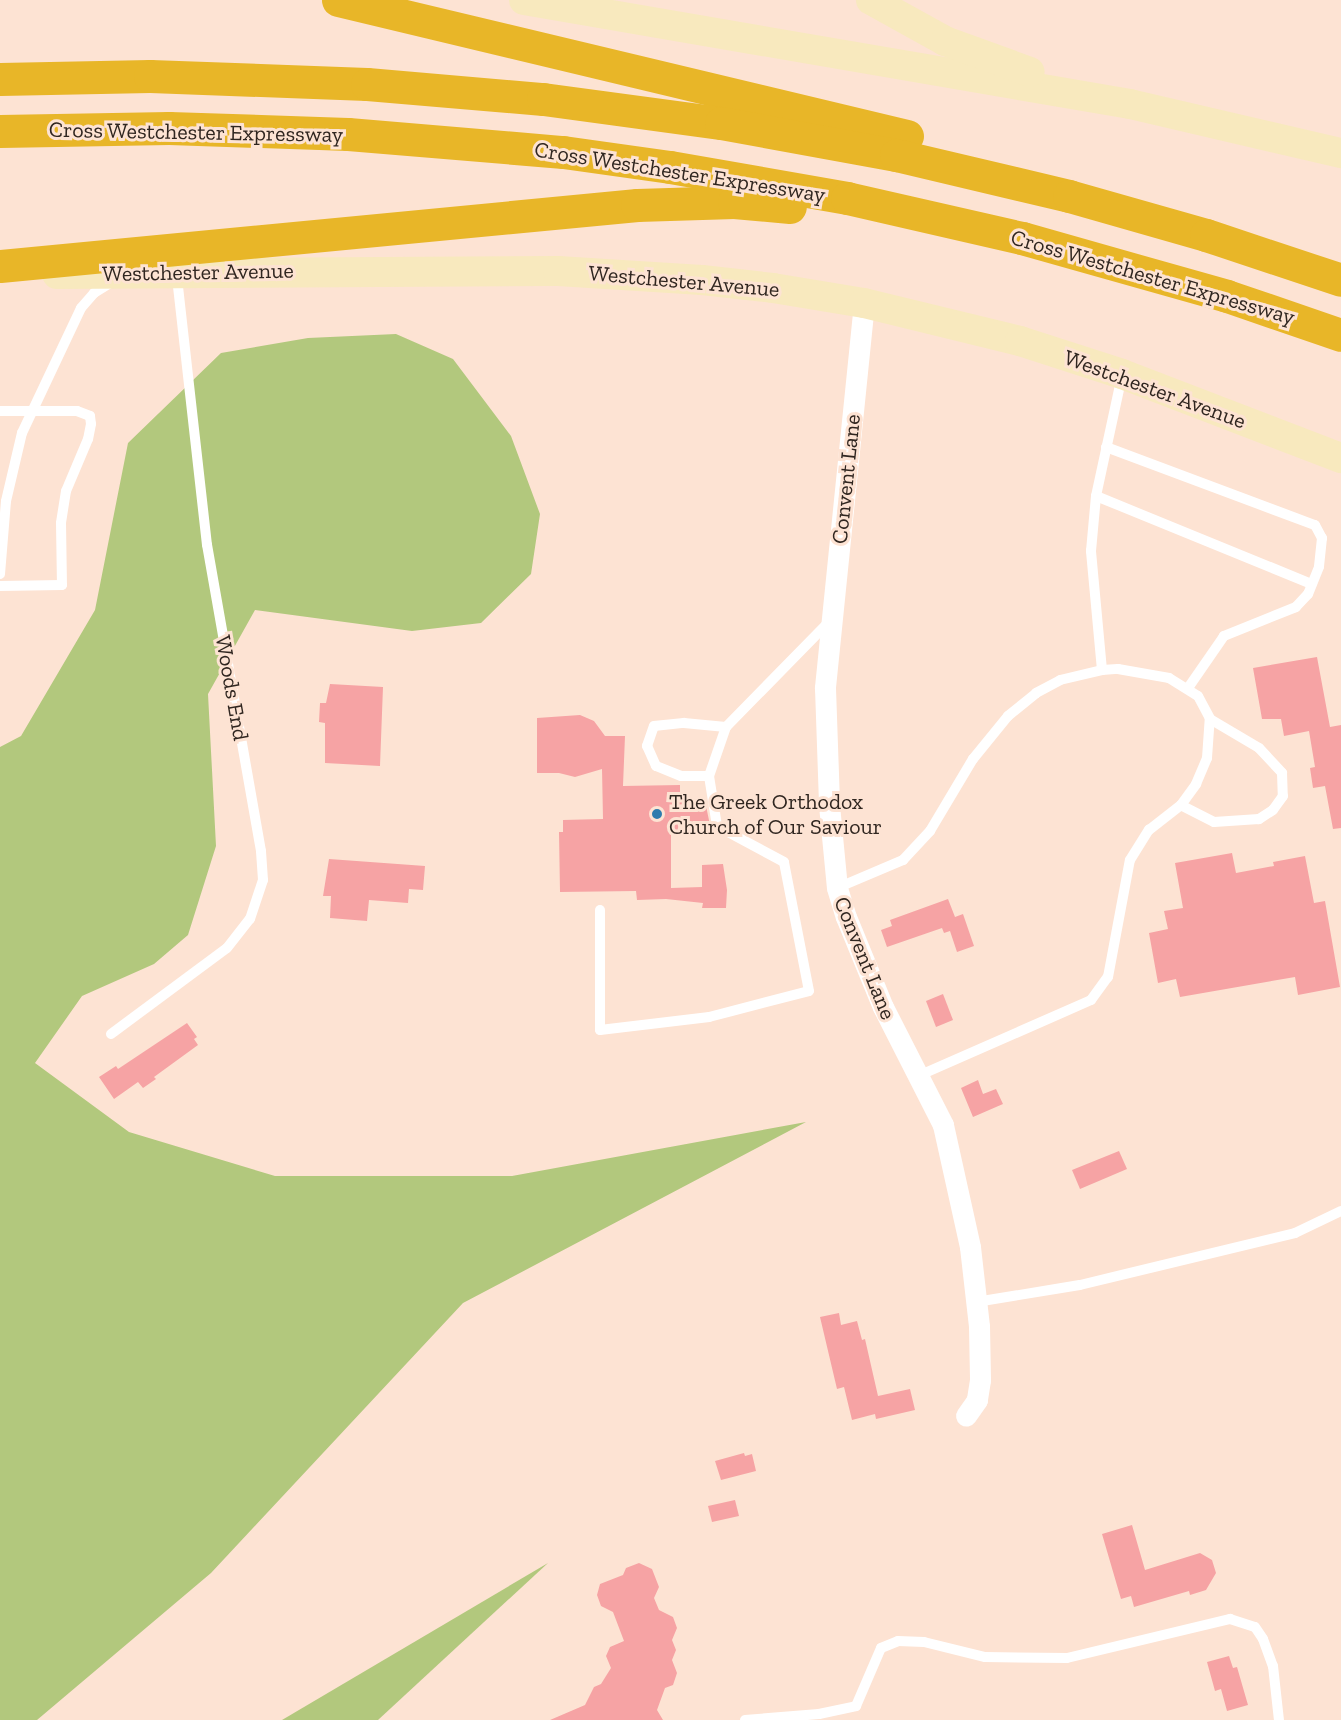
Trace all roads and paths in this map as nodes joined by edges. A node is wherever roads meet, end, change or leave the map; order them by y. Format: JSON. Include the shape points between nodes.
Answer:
{"nodes":[{"id":1,"x":338,"y":0,"type":"edge"},
{"id":2,"x":524,"y":0,"type":"edge"},
{"id":3,"x":871,"y":0,"type":"edge"},
{"id":4,"x":0,"y":79,"type":"edge"},
{"id":5,"x":1130,"y":104,"type":"junction"},
{"id":6,"x":0,"y":131,"type":"edge"},
{"id":7,"x":1341,"y":153,"type":"edge"},
{"id":8,"x":1069,"y":196,"type":"junction"},
{"id":9,"x":988,"y":229,"type":"junction"},
{"id":10,"x":0,"y":266,"type":"edge"},
{"id":11,"x":127,"y":273,"type":"junction"},
{"id":12,"x":177,"y":273,"type":"junction"},
{"id":13,"x":0,"y":274,"type":"edge"},
{"id":14,"x":1341,"y":280,"type":"edge"},
{"id":15,"x":864,"y":303,"type":"junction"},
{"id":16,"x":1341,"y":335,"type":"edge"},
{"id":17,"x":1122,"y":374,"type":"junction"},
{"id":18,"x":0,"y":411,"type":"edge"},
{"id":19,"x":33,"y":411,"type":"junction"},
{"id":20,"x":1106,"y":447,"type":"junction"},
{"id":21,"x":1341,"y":458,"type":"edge"},
{"id":22,"x":1096,"y":496,"type":"junction"},
{"id":23,"x":0,"y":574,"type":"edge"},
{"id":24,"x":1312,"y":584,"type":"junction"},
{"id":25,"x":0,"y":586,"type":"edge"},
{"id":26,"x":831,"y":620,"type":"junction"},
{"id":27,"x":1102,"y":669,"type":"junction"},
{"id":28,"x":1188,"y":688,"type":"junction"},
{"id":29,"x":1210,"y":719,"type":"junction"},
{"id":30,"x":726,"y":727,"type":"junction"},
{"id":31,"x":709,"y":776,"type":"junction"},
{"id":32,"x":1181,"y":805,"type":"junction"},
{"id":33,"x":837,"y":888,"type":"junction"},
{"id":34,"x":600,"y":910,"type":"dead end"},
{"id":35,"x":111,"y":1034,"type":"dead end"},
{"id":36,"x":918,"y":1076,"type":"junction"},
{"id":37,"x":1341,"y":1211,"type":"edge"},
{"id":38,"x":976,"y":1302,"type":"junction"},
{"id":39,"x":966,"y":1416,"type":"dead end"},
{"id":40,"x":745,"y":1720,"type":"edge"},
{"id":41,"x":1279,"y":1720,"type":"edge"}],
"edges":[{"from":1,"to":8,"type":"highway","via":[[892,132]]},
{"from":2,"to":5,"type":"main road"},
{"from":3,"to":5,"type":"main road","via":[[981,55]]},
{"from":4,"to":8,"type":"highway","via":[[150,76],[293,80],[543,99],[826,141]]},
{"from":5,"to":7,"type":"main road"},
{"from":6,"to":9,"type":"highway","name":"Cross Westchester Expressway","via":[[250,130],[479,144],[732,177]]},
{"from":8,"to":14,"type":"highway","via":[[1206,235]]},
{"from":9,"to":10,"type":"highway","via":[[767,204],[679,202]]},
{"from":9,"to":16,"type":"highway","name":"Cross Westchester Expressway","via":[[1126,266]]},
{"from":11,"to":12,"type":"main road","name":"Westchester Avenue"},
{"from":11,"to":13,"type":"main road","name":"Westchester Avenue"},
{"from":11,"to":19,"type":"lane","via":[[94,292],[81,308]]},
{"from":12,"to":15,"type":"main road","name":"Westchester Avenue","via":[[558,271],[702,280]]},
{"from":12,"to":35,"type":"lane","name":"Woods End","via":[[207,545],[263,880],[250,919],[227,948]]},
{"from":15,"to":17,"type":"main road","name":"Westchester Avenue","via":[[1020,341]]},
{"from":15,"to":26,"type":"street","name":"Convent Lane"},
{"from":17,"to":20,"type":"lane"},
{"from":17,"to":21,"type":"main road","name":"Westchester Avenue"},
{"from":18,"to":19,"type":"lane"},
{"from":19,"to":23,"type":"lane","via":[[22,433],[6,501]]},
{"from":19,"to":25,"type":"lane","via":[[77,411],[90,416],[88,439],[66,492],[61,523],[62,585]]},
{"from":20,"to":22,"type":"lane"},
{"from":20,"to":24,"type":"lane","via":[[1315,525],[1322,538],[1319,567]]},
{"from":22,"to":24,"type":"lane"},
{"from":22,"to":27,"type":"lane","via":[[1091,551]]},
{"from":24,"to":28,"type":"lane","via":[[1296,607],[1224,636]]},
{"from":26,"to":30,"type":"lane"},
{"from":26,"to":33,"type":"street","name":"Convent Lane","via":[[825,688],[828,805]]},
{"from":27,"to":28,"type":"lane","via":[[1148,673]]},
{"from":27,"to":33,"type":"lane","via":[[1060,680],[1008,716],[973,759],[930,831],[903,860]]},
{"from":28,"to":29,"type":"lane","via":[[1198,696]]},
{"from":29,"to":32,"type":"lane","via":[[1207,758]]},
{"from":29,"to":32,"type":"lane","via":[[1259,748],[1282,773],[1283,796],[1274,810],[1259,819],[1214,822]]},
{"from":30,"to":31,"type":"lane"},
{"from":30,"to":31,"type":"lane","via":[[684,723],[654,726],[647,746],[656,766],[681,776]]},
{"from":31,"to":34,"type":"lane","via":[[717,826],[784,862],[809,991],[709,1017],[600,1030]]},
{"from":32,"to":36,"type":"lane","via":[[1149,830],[1130,860],[1108,977],[1091,1000]]},
{"from":33,"to":36,"type":"street","name":"Convent Lane","via":[[884,1008]]},
{"from":36,"to":38,"type":"street","name":"Convent Lane","via":[[943,1125],[970,1247]]},
{"from":37,"to":38,"type":"lane","via":[[1295,1233],[1080,1285]]},
{"from":38,"to":39,"type":"street","name":"Convent Lane","via":[[980,1380],[977,1400]]},
{"from":40,"to":41,"type":"lane","via":[[819,1714],[856,1706],[881,1648],[898,1641],[924,1642],[985,1657],[1067,1658],[1230,1619],[1255,1627],[1263,1639],[1273,1666]]}]}
